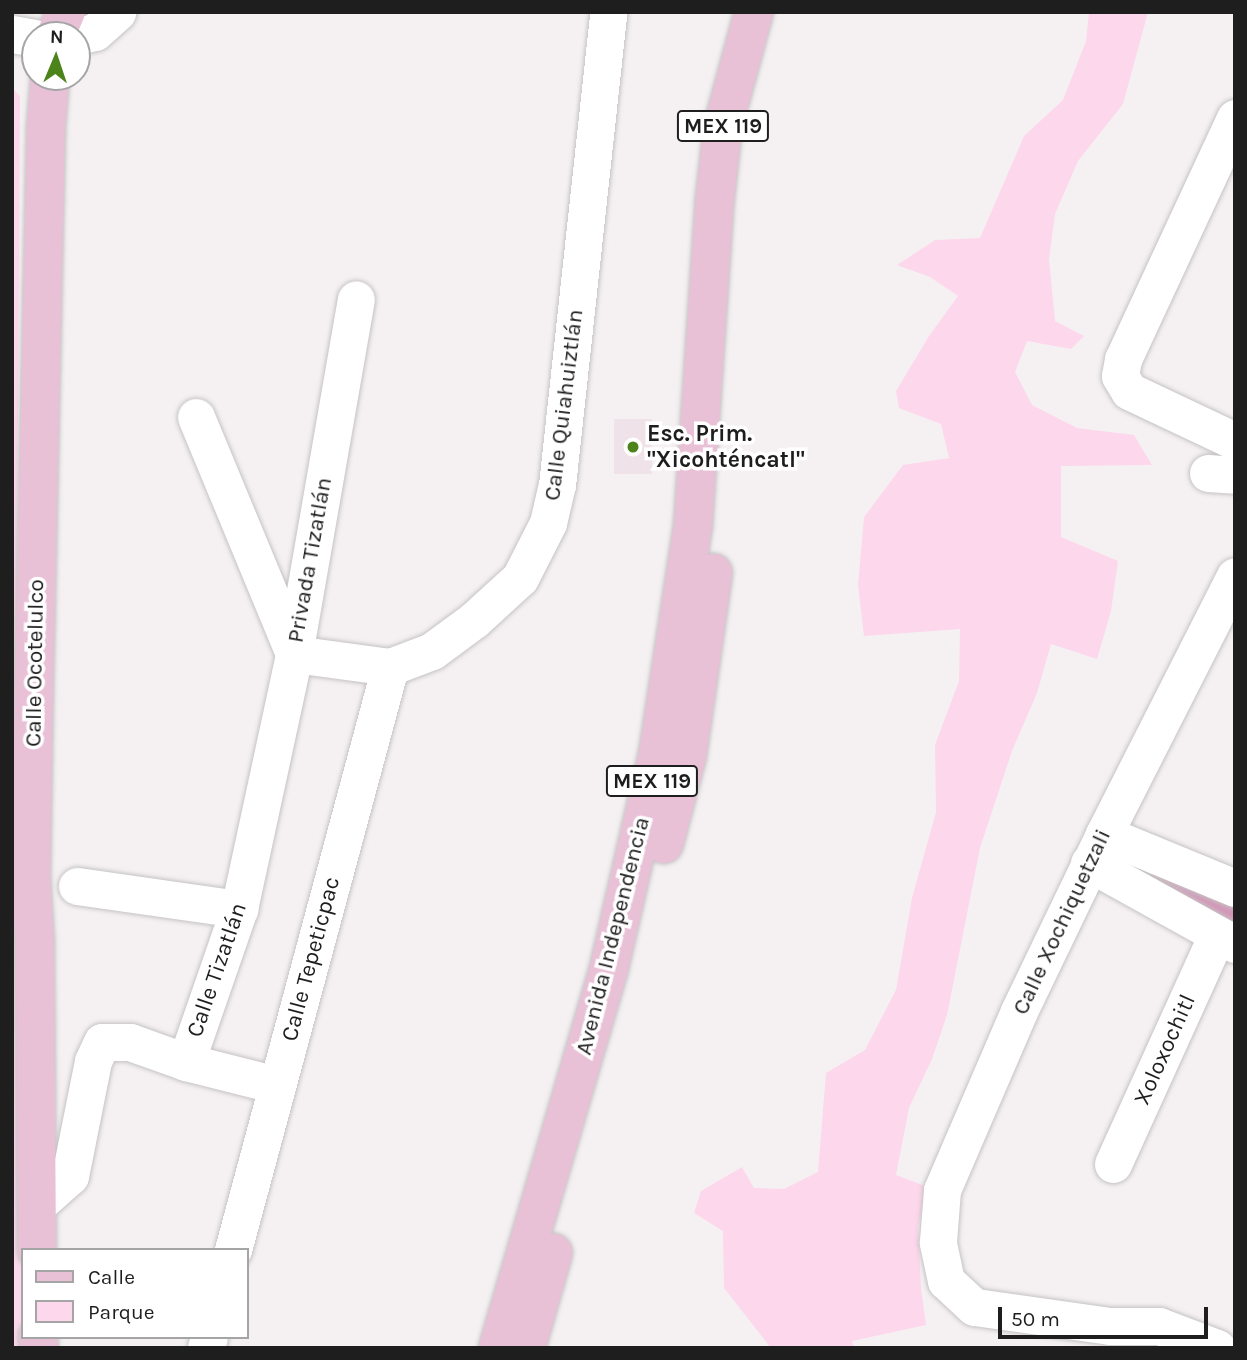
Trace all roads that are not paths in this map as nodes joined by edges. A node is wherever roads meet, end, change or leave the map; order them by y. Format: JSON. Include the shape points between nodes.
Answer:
{"nodes":[{"id":1,"x":117,"y":12,"type":"edge"},
{"id":2,"x":608,"y":12,"type":"edge"},
{"id":3,"x":754,"y":12,"type":"edge"},
{"id":4,"x":91,"y":34,"type":"edge"},
{"id":5,"x":742,"y":57,"type":"junction"},
{"id":6,"x":50,"y":91,"type":"edge"},
{"id":7,"x":1235,"y":118,"type":"edge"},
{"id":8,"x":356,"y":299,"type":"dead end"},
{"id":9,"x":196,"y":416,"type":"dead end"},
{"id":10,"x":1235,"y":441,"type":"edge"},
{"id":11,"x":1235,"y":576,"type":"edge"},
{"id":12,"x":294,"y":654,"type":"junction"},
{"id":13,"x":390,"y":667,"type":"junction"},
{"id":14,"x":23,"y":689,"type":"edge"},
{"id":15,"x":1096,"y":848,"type":"junction"},
{"id":16,"x":77,"y":886,"type":"dead end"},
{"id":17,"x":1235,"y":888,"type":"edge"},
{"id":18,"x":240,"y":909,"type":"junction"},
{"id":19,"x":24,"y":935,"type":"edge"},
{"id":20,"x":1226,"y":939,"type":"edge"},
{"id":21,"x":186,"y":1062,"type":"junction"},
{"id":22,"x":277,"y":1085,"type":"junction"},
{"id":23,"x":1113,"y":1164,"type":"dead end"},
{"id":24,"x":36,"y":1206,"type":"junction"},
{"id":25,"x":37,"y":1248,"type":"edge"},
{"id":26,"x":234,"y":1248,"type":"edge"},
{"id":27,"x":1104,"y":1337,"type":"edge"},
{"id":28,"x":1210,"y":1346,"type":"edge"},
{"id":29,"x":498,"y":1348,"type":"edge"},
{"id":30,"x":526,"y":1348,"type":"edge"}],
"edges":[{"from":1,"to":4,"type":"street"},
{"from":2,"to":13,"type":"street","name":"Calle Quiahuiztlán","via":[[557,485],[548,523],[520,578],[474,621],[432,651]]},
{"from":3,"to":5,"type":"main road","name":"Avenida Independencia","number":"MEX 119"},
{"from":5,"to":29,"type":"main road","name":"Avenida Independencia","number":"MEX 119","via":[[723,126],[693,526],[658,754],[609,968]]},
{"from":5,"to":30,"type":"main road","name":"Avenida Independencia","number":"MEX 119","via":[[721,515],[687,755]]},
{"from":6,"to":14,"type":"main road","name":"Calle Ocotelulco"},
{"from":7,"to":10,"type":"street","via":[[1123,359],[1120,376],[1129,391]]},
{"from":8,"to":12,"type":"street","name":"Privada Tizatlán"},
{"from":9,"to":12,"type":"street","name":"Privada Tizatlán"},
{"from":11,"to":15,"type":"street","name":"Calle Xochiquetzali"},
{"from":12,"to":13,"type":"street","name":"Calle Quiahuiztlán"},
{"from":12,"to":18,"type":"street","name":"Calle Tizatlán"},
{"from":13,"to":22,"type":"street","name":"Calle Tepeticpac"},
{"from":14,"to":19,"type":"main road","name":"Calle Ocotelulco","via":[[32,877]]},
{"from":15,"to":17,"type":"street"},
{"from":15,"to":20,"type":"street"},
{"from":15,"to":27,"type":"street","name":"Calle Xochiquetzali","via":[[942,1190],[938,1242],[946,1281],[974,1307]]},
{"from":16,"to":18,"type":"street"},
{"from":18,"to":21,"type":"street","name":"Calle Tizatlán"},
{"from":19,"to":24,"type":"main road","name":"Calle Ocotelulco"},
{"from":20,"to":23,"type":"street","name":"Xoloxochitl"},
{"from":21,"to":22,"type":"street"},
{"from":21,"to":24,"type":"street","name":"Calle Tizatlán","via":[[130,1042],[102,1042],[93,1061],[70,1176]]},
{"from":22,"to":26,"type":"street","name":"Calle Tepeticpac"},
{"from":24,"to":25,"type":"main road","name":"Calle Ocotelulco"},
{"from":27,"to":28,"type":"street","via":[[1159,1326]]}]}
